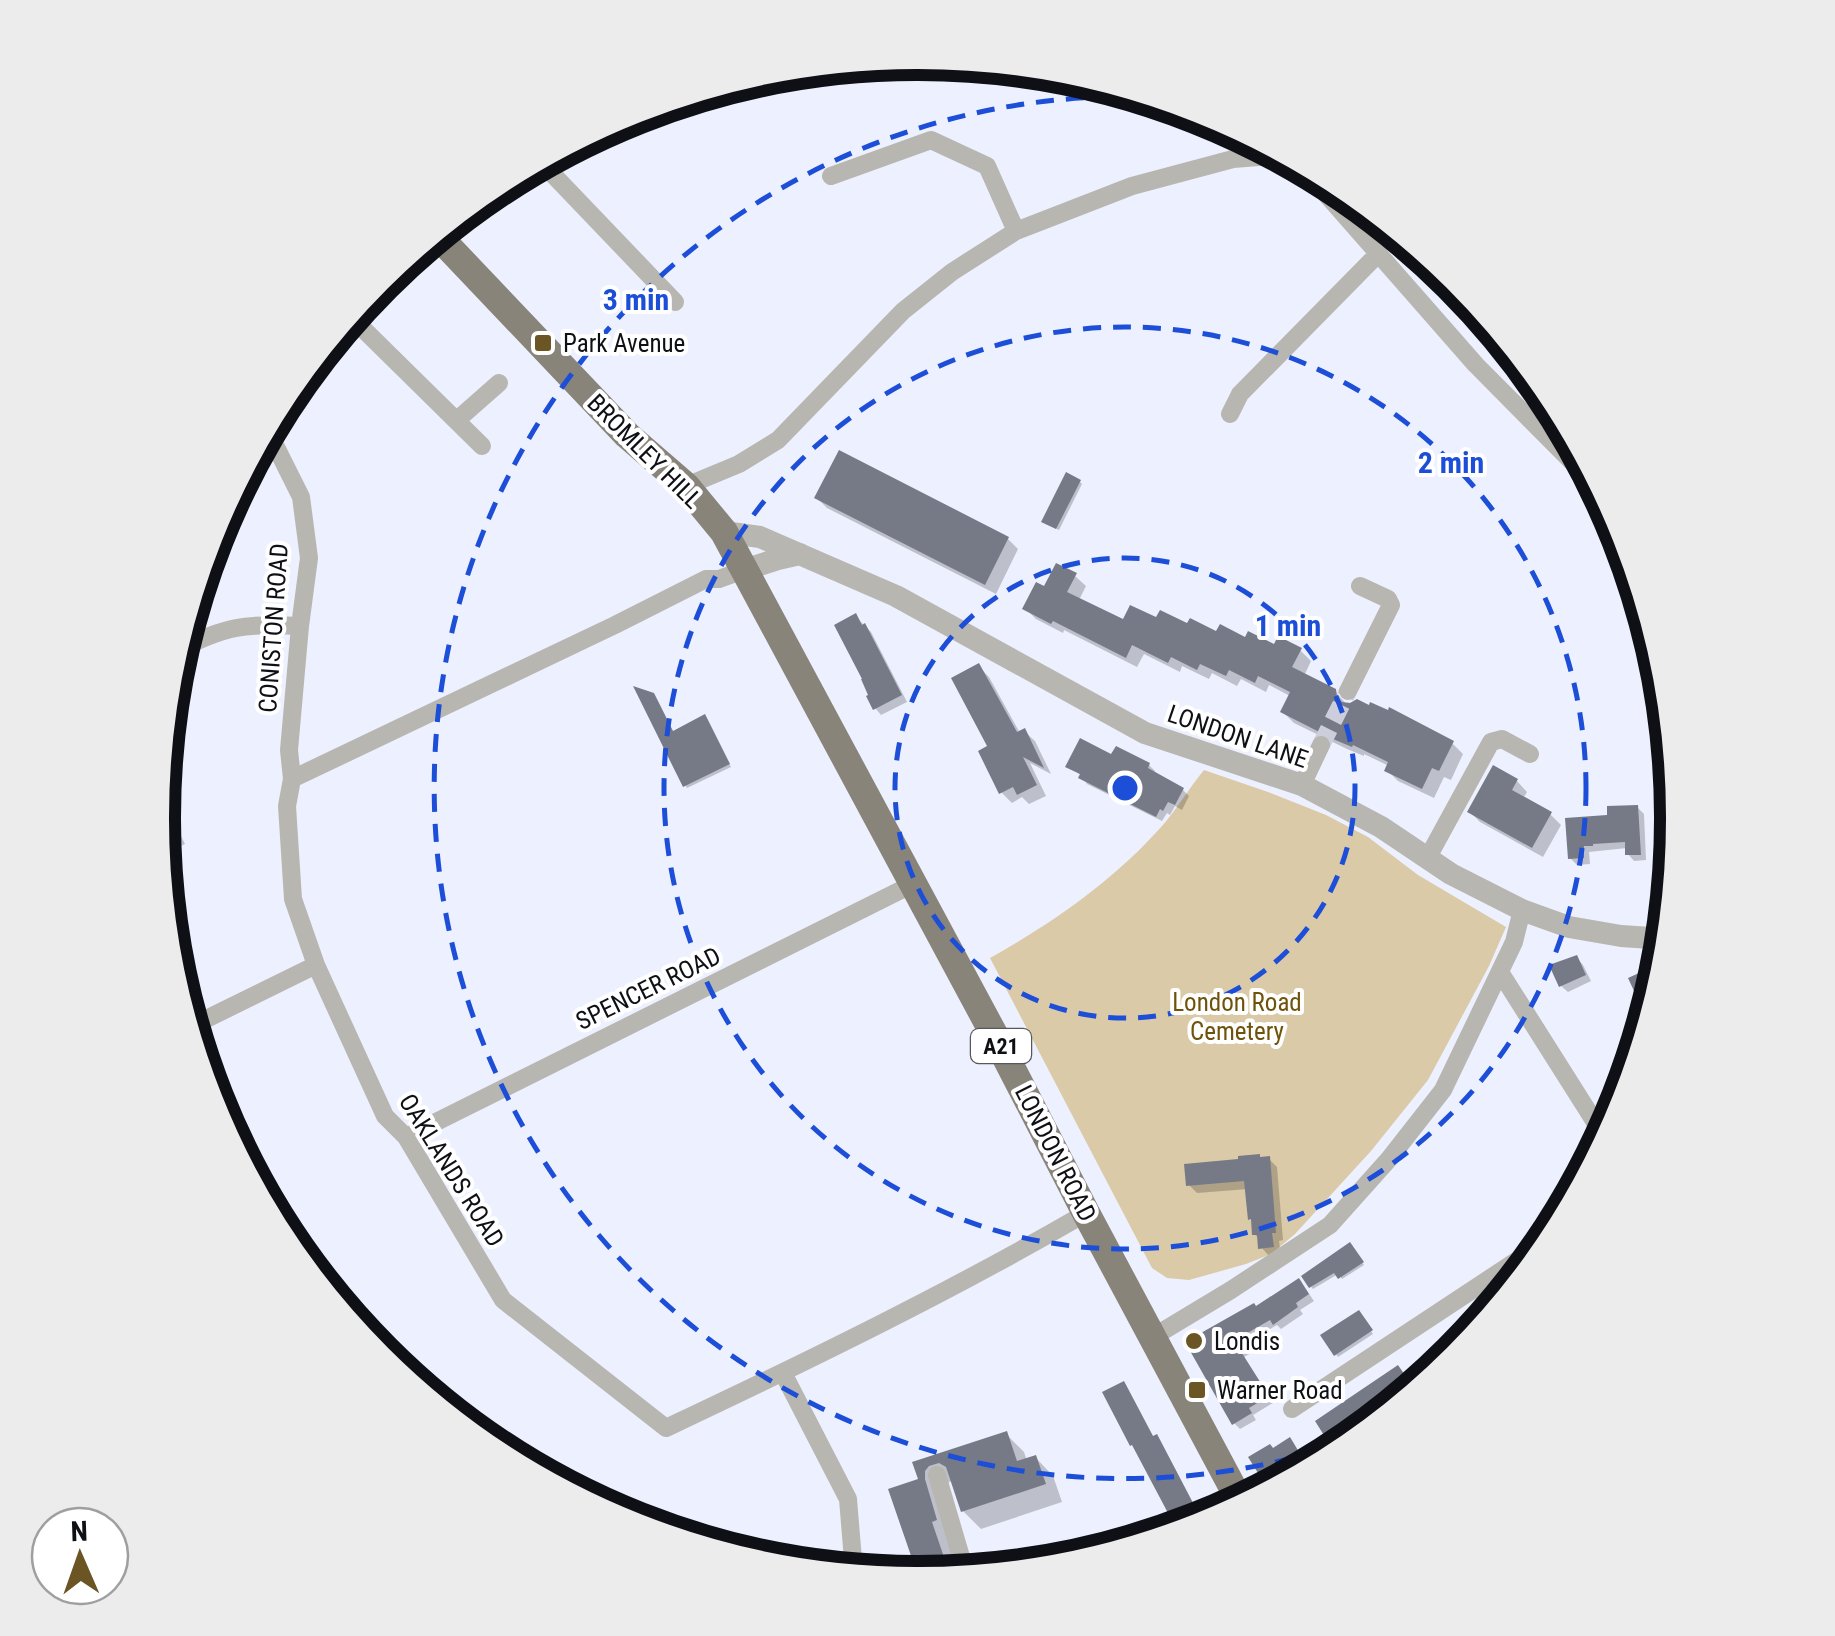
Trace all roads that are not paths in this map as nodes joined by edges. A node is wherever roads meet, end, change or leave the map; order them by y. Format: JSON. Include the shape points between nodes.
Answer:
{"nodes":[{"id":1,"x":1254,"y":156,"type":"edge"},
{"id":2,"x":550,"y":173,"type":"edge"},
{"id":3,"x":831,"y":176,"type":"dead end"},
{"id":4,"x":1334,"y":203,"type":"edge"},
{"id":5,"x":1016,"y":231,"type":"junction"},
{"id":6,"x":446,"y":244,"type":"edge"},
{"id":7,"x":1379,"y":254,"type":"junction"},
{"id":8,"x":675,"y":302,"type":"dead end"},
{"id":9,"x":361,"y":326,"type":"edge"},
{"id":10,"x":499,"y":383,"type":"dead end"},
{"id":11,"x":1230,"y":414,"type":"dead end"},
{"id":12,"x":457,"y":420,"type":"junction"},
{"id":13,"x":275,"y":444,"type":"edge"},
{"id":14,"x":482,"y":446,"type":"dead end"},
{"id":15,"x":1565,"y":455,"type":"edge"},
{"id":16,"x":686,"y":486,"type":"junction"},
{"id":17,"x":724,"y":532,"type":"junction"},
{"id":18,"x":800,"y":554,"type":"junction"},
{"id":19,"x":749,"y":581,"type":"junction"},
{"id":20,"x":1360,"y":586,"type":"dead end"},
{"id":21,"x":300,"y":626,"type":"junction"},
{"id":22,"x":197,"y":640,"type":"edge"},
{"id":23,"x":1348,"y":691,"type":"tunnel mouth"},
{"id":24,"x":1321,"y":746,"type":"tunnel mouth"},
{"id":25,"x":1530,"y":754,"type":"dead end"},
{"id":26,"x":292,"y":780,"type":"junction"},
{"id":27,"x":1302,"y":785,"type":"junction"},
{"id":28,"x":1427,"y":858,"type":"junction"},
{"id":29,"x":912,"y":884,"type":"junction"},
{"id":30,"x":1522,"y":910,"type":"junction"},
{"id":31,"x":1650,"y":938,"type":"edge"},
{"id":32,"x":316,"y":965,"type":"junction"},
{"id":33,"x":1500,"y":972,"type":"junction"},
{"id":34,"x":203,"y":1021,"type":"edge"},
{"id":35,"x":1595,"y":1122,"type":"edge"},
{"id":36,"x":406,"y":1137,"type":"junction"},
{"id":37,"x":1086,"y":1213,"type":"junction"},
{"id":38,"x":1511,"y":1265,"type":"edge"},
{"id":39,"x":1153,"y":1337,"type":"junction"},
{"id":40,"x":783,"y":1373,"type":"junction"},
{"id":41,"x":1292,"y":1410,"type":"dead end"},
{"id":42,"x":937,"y":1475,"type":"dead end"},
{"id":43,"x":1234,"y":1490,"type":"edge"},
{"id":44,"x":853,"y":1558,"type":"edge"},
{"id":45,"x":962,"y":1559,"type":"edge"}],
"edges":[{"from":1,"to":5,"type":"street","via":[[1132,186]]},
{"from":2,"to":8,"type":"street"},
{"from":3,"to":5,"type":"street","via":[[931,140],[987,166]]},
{"from":4,"to":7,"type":"street"},
{"from":5,"to":16,"type":"street","via":[[903,311],[778,440]]},
{"from":6,"to":16,"type":"main road","name":"BROMLEY HILL","number":"A21","via":[[627,434]]},
{"from":7,"to":11,"type":"street","via":[[1240,394]]},
{"from":7,"to":15,"type":"street"},
{"from":9,"to":12,"type":"street"},
{"from":10,"to":12,"type":"street"},
{"from":12,"to":14,"type":"street"},
{"from":13,"to":21,"type":"street","name":"CONISTON ROAD","via":[[302,497],[308,558]]},
{"from":16,"to":17,"type":"main road","name":"BROMLEY HILL","number":"A21"},
{"from":17,"to":18,"type":"street","name":"LONDON LANE","via":[[760,537]]},
{"from":17,"to":19,"type":"main road","name":"BROMLEY HILL","number":"A21"},
{"from":18,"to":19,"type":"street","via":[[778,558]]},
{"from":18,"to":27,"type":"street","name":"LONDON LANE","via":[[896,596],[1145,733]]},
{"from":19,"to":26,"type":"street","via":[[706,579]]},
{"from":19,"to":29,"type":"main road","name":"LONDON ROAD","number":"A21"},
{"from":20,"to":23,"type":"street","via":[[1391,606]]},
{"from":21,"to":22,"type":"street","via":[[233,627]]},
{"from":21,"to":26,"type":"street","name":"CONISTON ROAD"},
{"from":24,"to":27,"type":"street"},
{"from":25,"to":28,"type":"street","via":[[1502,738],[1491,742]]},
{"from":26,"to":32,"type":"street","name":"OAKLANDS ROAD","via":[[293,899]]},
{"from":27,"to":28,"type":"street","name":"LONDON LANE"},
{"from":28,"to":30,"type":"street","name":"LONDON LANE"},
{"from":29,"to":36,"type":"street","name":"SPENCER ROAD"},
{"from":29,"to":37,"type":"main road","name":"LONDON ROAD","number":"A21"},
{"from":30,"to":31,"type":"street","name":"LONDON LANE","via":[[1569,927]]},
{"from":30,"to":33,"type":"street"},
{"from":32,"to":34,"type":"street"},
{"from":32,"to":36,"type":"street","name":"OAKLANDS ROAD","via":[[385,1116]]},
{"from":33,"to":35,"type":"street"},
{"from":33,"to":39,"type":"street","via":[[1443,1090],[1330,1224]]},
{"from":36,"to":40,"type":"street","name":"OAKLANDS ROAD","via":[[504,1300],[666,1428]]},
{"from":37,"to":39,"type":"main road","name":"LONDON ROAD","number":"A21"},
{"from":37,"to":40,"type":"street","name":"OAKLANDS ROAD"},
{"from":38,"to":41,"type":"street"},
{"from":39,"to":43,"type":"main road","name":"LONDON ROAD","number":"A21"},
{"from":40,"to":44,"type":"street","via":[[848,1499]]},
{"from":42,"to":45,"type":"street"}]}
